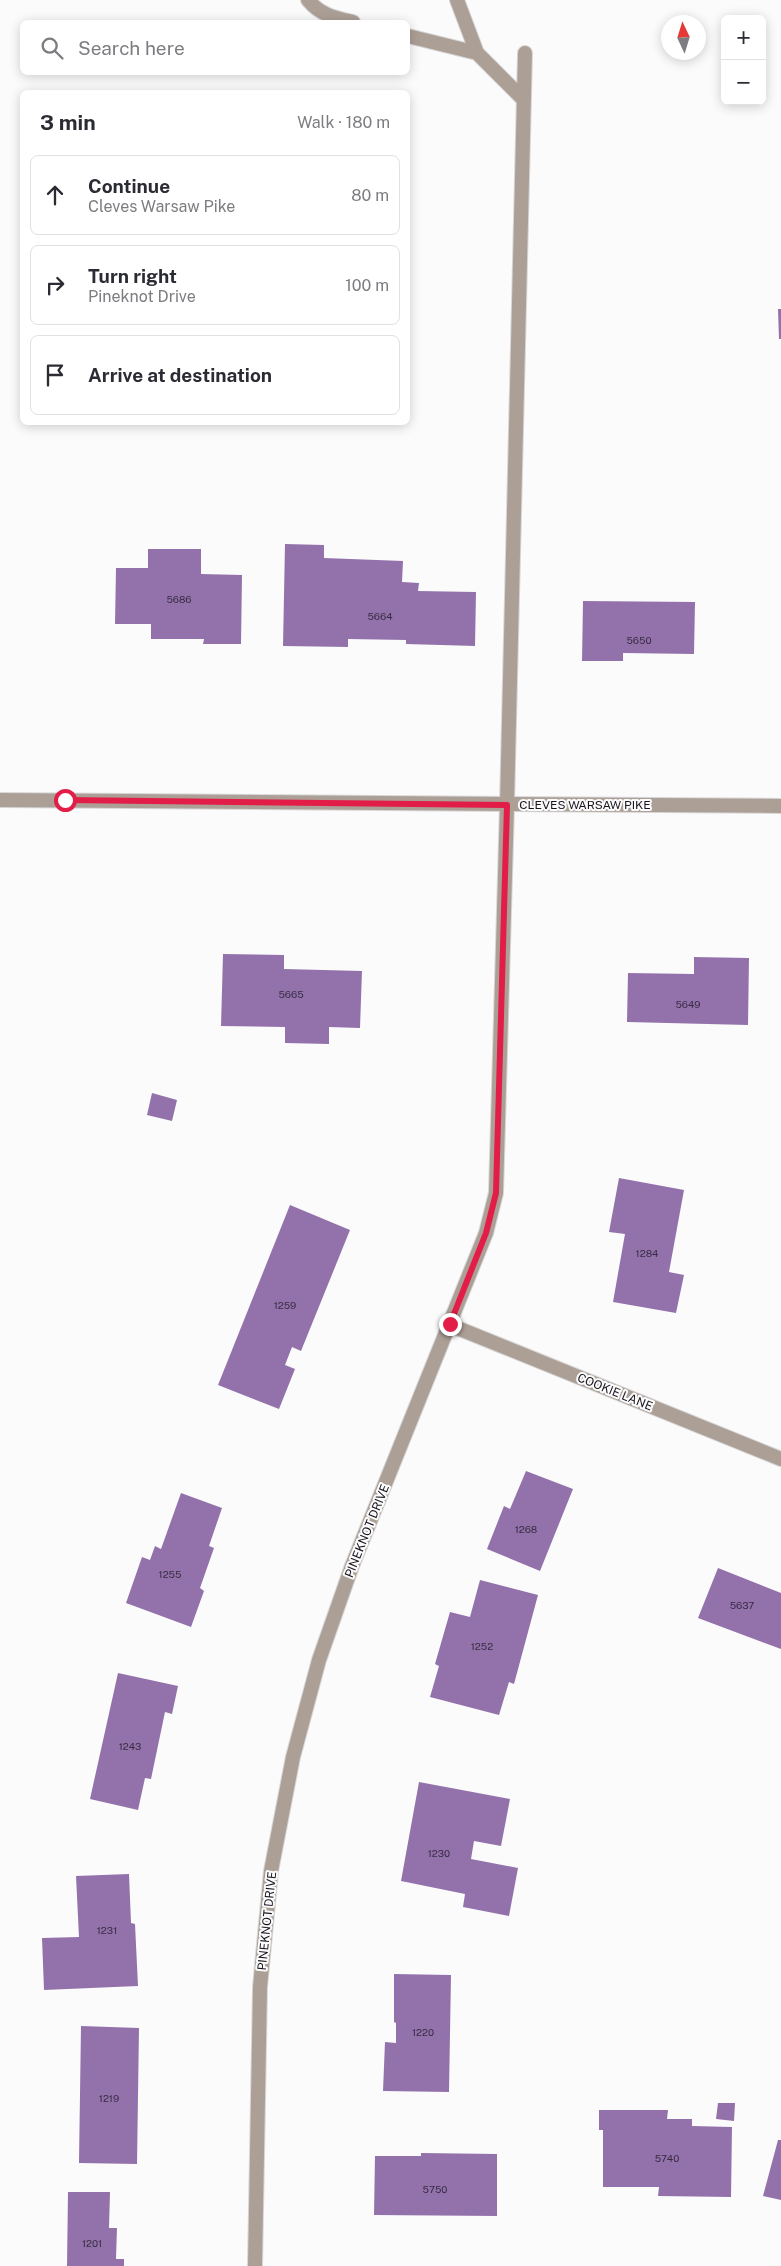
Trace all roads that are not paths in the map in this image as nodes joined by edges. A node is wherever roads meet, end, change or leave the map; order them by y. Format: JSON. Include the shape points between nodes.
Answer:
{"nodes":[{"id":1,"x":308,"y":0,"type":"edge"},
{"id":2,"x":457,"y":0,"type":"edge"},
{"id":3,"x":343,"y":20,"type":"edge"},
{"id":4,"x":410,"y":36,"type":"edge"},
{"id":5,"x":477,"y":53,"type":"junction"},
{"id":6,"x":525,"y":53,"type":"dead end"},
{"id":7,"x":524,"y":100,"type":"junction"},
{"id":8,"x":0,"y":800,"type":"edge"},
{"id":9,"x":507,"y":805,"type":"junction"},
{"id":10,"x":781,"y":806,"type":"edge"},
{"id":11,"x":450,"y":1324,"type":"junction"},
{"id":12,"x":781,"y":1459,"type":"edge"},
{"id":13,"x":255,"y":2266,"type":"edge"}],
"edges":[{"from":1,"to":3,"type":"street","via":[[330,17]]},
{"from":2,"to":5,"type":"street"},
{"from":4,"to":5,"type":"street"},
{"from":5,"to":7,"type":"street"},
{"from":6,"to":7,"type":"street","name":"PINEKNOT DRIVE"},
{"from":7,"to":9,"type":"street","name":"PINEKNOT DRIVE"},
{"from":8,"to":9,"type":"street","name":"CLEVES WARSAW PIKE"},
{"from":9,"to":10,"type":"street","name":"CLEVES WARSAW PIKE"},
{"from":9,"to":11,"type":"street","name":"PINEKNOT DRIVE","via":[[496,1193],[486,1233]]},
{"from":11,"to":12,"type":"street","name":"COOKIE LANE"},
{"from":11,"to":13,"type":"street","name":"PINEKNOT DRIVE","via":[[352,1566],[319,1660],[292,1757],[271,1871],[260,1987]]}]}
